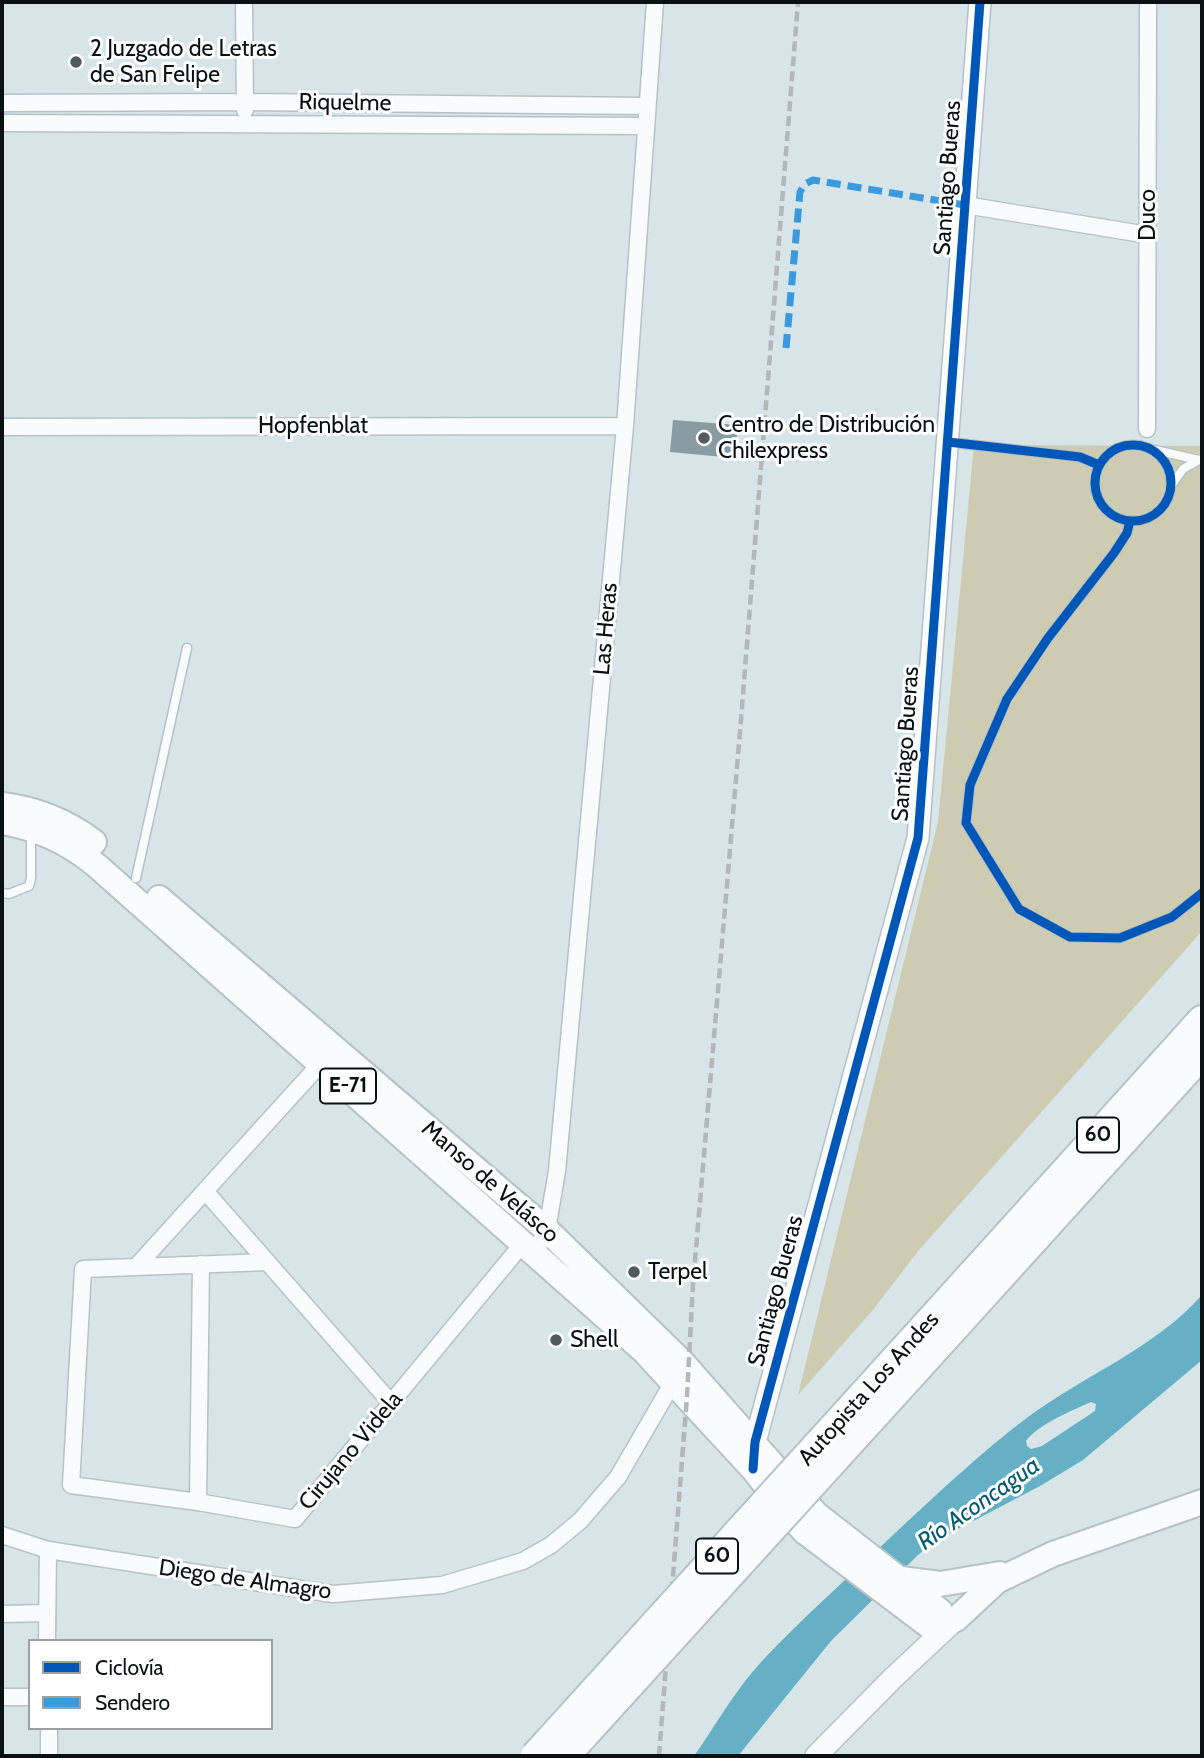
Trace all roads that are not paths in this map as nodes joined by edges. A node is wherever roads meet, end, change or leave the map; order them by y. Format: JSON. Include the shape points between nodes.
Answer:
{"nodes":[{"id":1,"x":244,"y":2,"type":"edge"},
{"id":2,"x":655,"y":2,"type":"edge"},
{"id":3,"x":980,"y":2,"type":"edge"},
{"id":4,"x":1148,"y":2,"type":"edge"},
{"id":5,"x":245,"y":102,"type":"junction"},
{"id":6,"x":2,"y":103,"type":"edge"},
{"id":7,"x":647,"y":106,"type":"junction"},
{"id":8,"x":2,"y":123,"type":"edge"},
{"id":9,"x":245,"y":123,"type":"junction"},
{"id":10,"x":645,"y":125,"type":"junction"},
{"id":11,"x":965,"y":205,"type":"junction"},
{"id":12,"x":1148,"y":235,"type":"junction"},
{"id":13,"x":625,"y":426,"type":"junction"},
{"id":14,"x":2,"y":427,"type":"edge"},
{"id":15,"x":1147,"y":429,"type":"dead end"},
{"id":16,"x":948,"y":442,"type":"junction"},
{"id":17,"x":1152,"y":449,"type":"junction"},
{"id":18,"x":1201,"y":460,"type":"edge"},
{"id":19,"x":1099,"y":465,"type":"junction"},
{"id":20,"x":1171,"y":485,"type":"junction"},
{"id":21,"x":1130,"y":521,"type":"junction"},
{"id":22,"x":187,"y":648,"type":"dead end"},
{"id":23,"x":2,"y":805,"type":"edge"},
{"id":24,"x":2,"y":822,"type":"edge"},
{"id":25,"x":31,"y":828,"type":"junction"},
{"id":26,"x":136,"y":878,"type":"junction"},
{"id":27,"x":2,"y":893,"type":"edge"},
{"id":28,"x":1202,"y":893,"type":"edge"},
{"id":29,"x":1202,"y":1020,"type":"edge"},
{"id":30,"x":1202,"y":1054,"type":"edge"},
{"id":31,"x":321,"y":1062,"type":"junction"},
{"id":32,"x":205,"y":1191,"type":"junction"},
{"id":33,"x":536,"y":1241,"type":"junction"},
{"id":34,"x":267,"y":1262,"type":"junction"},
{"id":35,"x":201,"y":1264,"type":"junction"},
{"id":36,"x":136,"y":1266,"type":"junction"},
{"id":37,"x":907,"y":1363,"type":"junction"},
{"id":38,"x":678,"y":1372,"type":"junction"},
{"id":39,"x":391,"y":1403,"type":"junction"},
{"id":40,"x":755,"y":1443,"type":"junction"},
{"id":41,"x":752,"y":1469,"type":"junction"},
{"id":42,"x":198,"y":1502,"type":"junction"},
{"id":43,"x":1202,"y":1502,"type":"edge"},
{"id":44,"x":811,"y":1523,"type":"junction"},
{"id":45,"x":2,"y":1535,"type":"edge"},
{"id":46,"x":48,"y":1550,"type":"junction"},
{"id":47,"x":1006,"y":1576,"type":"junction"},
{"id":48,"x":901,"y":1579,"type":"junction"},
{"id":49,"x":46,"y":1613,"type":"junction"},
{"id":50,"x":2,"y":1614,"type":"edge"},
{"id":51,"x":940,"y":1624,"type":"junction"},
{"id":52,"x":47,"y":1639,"type":"edge"},
{"id":53,"x":28,"y":1696,"type":"edge"},
{"id":54,"x":2,"y":1697,"type":"edge"},
{"id":55,"x":49,"y":1730,"type":"edge"},
{"id":56,"x":50,"y":1756,"type":"edge"},
{"id":57,"x":534,"y":1756,"type":"edge"},
{"id":58,"x":565,"y":1756,"type":"edge"},
{"id":59,"x":816,"y":1756,"type":"edge"}],
"edges":[{"from":1,"to":5,"type":"street"},
{"from":2,"to":7,"type":"street","name":"Las Heras"},
{"from":3,"to":11,"type":"street","name":"Santiago Bueras"},
{"from":4,"to":12,"type":"street","name":"Duco"},
{"from":5,"to":6,"type":"street","name":"Riquelme"},
{"from":5,"to":7,"type":"street","name":"Riquelme"},
{"from":5,"to":9,"type":"street"},
{"from":7,"to":10,"type":"street","name":"Las Heras"},
{"from":8,"to":9,"type":"street","name":"Riquelme"},
{"from":9,"to":10,"type":"street","name":"Riquelme"},
{"from":10,"to":13,"type":"street","name":"Las Heras"},
{"from":11,"to":12,"type":"street"},
{"from":11,"to":16,"type":"street","name":"Santiago Bueras"},
{"from":12,"to":15,"type":"street","name":"Duco"},
{"from":13,"to":14,"type":"street","name":"Hopfenblat"},
{"from":13,"to":33,"type":"street","name":"Las Heras","via":[[557,1171]]},
{"from":16,"to":19,"type":"lane","via":[[1080,457]]},
{"from":16,"to":40,"type":"street","name":"Santiago Bueras","via":[[918,838]]},
{"from":17,"to":18,"type":"lane"},
{"from":17,"to":19,"type":"lane","via":[[1122,446]]},
{"from":17,"to":20,"type":"lane","via":[[1167,465]]},
{"from":18,"to":20,"type":"lane","via":[[1183,468]]},
{"from":19,"to":21,"type":"lane","via":[[1097,497],[1110,514]]},
{"from":20,"to":21,"type":"lane","via":[[1163,508],[1142,521]]},
{"from":21,"to":28,"type":"lane","via":[[1114,553],[1007,699],[970,785],[966,823],[1019,909],[1070,937],[1120,938],[1172,918]]},
{"from":22,"to":26,"type":"lane"},
{"from":23,"to":26,"type":"main road","name":"Manso de Velásco","number":"E-71","via":[[66,824]]},
{"from":24,"to":25,"type":"main road","name":"Manso de Velásco","number":"E-71"},
{"from":25,"to":27,"type":"lane","via":[[29,886]]},
{"from":25,"to":31,"type":"main road","name":"Manso de Velásco","number":"E-71","via":[[66,843],[96,864]]},
{"from":26,"to":33,"type":"main road","name":"Manso de Velásco","number":"E-71"},
{"from":29,"to":37,"type":"highway","name":"Autopista Los Andes","number":"60"},
{"from":30,"to":37,"type":"highway","name":"Autopista Los Andes","number":"60"},
{"from":31,"to":32,"type":"street"},
{"from":31,"to":33,"type":"main road","name":"Manso de Velásco","number":"E-71"},
{"from":32,"to":34,"type":"street"},
{"from":32,"to":36,"type":"street"},
{"from":33,"to":38,"type":"main road","name":"Manso de Velásco","number":"E-71"},
{"from":33,"to":39,"type":"street","name":"Cirujano Videla"},
{"from":34,"to":35,"type":"street"},
{"from":34,"to":39,"type":"street"},
{"from":35,"to":36,"type":"street"},
{"from":35,"to":42,"type":"street"},
{"from":36,"to":42,"type":"street","name":"Cirujano Videla","via":[[83,1269],[71,1485]]},
{"from":37,"to":57,"type":"highway","name":"Autopista Los Andes","number":"60","bridge":true},
{"from":37,"to":58,"type":"highway","name":"Autopista Los Andes","number":"60","bridge":true},
{"from":38,"to":40,"type":"main road","name":"Manso de Velásco","number":"E-71"},
{"from":38,"to":41,"type":"main road","name":"Manso de Velásco","number":"E-71"},
{"from":38,"to":46,"type":"street","name":"Diego de Almagro","via":[[618,1478],[580,1521],[551,1545],[481,1575],[442,1585],[333,1594]]},
{"from":39,"to":42,"type":"street","name":"Cirujano Videla","via":[[295,1519]]},
{"from":40,"to":41,"type":"street","name":"Santiago Bueras"},
{"from":40,"to":44,"type":"main road","name":"Manso de Velásco","number":"E-71"},
{"from":41,"to":44,"type":"main road","name":"Manso de Velásco","number":"E-71","via":[[788,1514]]},
{"from":43,"to":47,"type":"main road","via":[[1053,1554]]},
{"from":44,"to":48,"type":"main road","name":"Manso de Velásco"},
{"from":44,"to":51,"type":"main road","name":"Manso de Velásco","via":[[900,1604]]},
{"from":45,"to":46,"type":"street","name":"Diego de Almagro"},
{"from":46,"to":49,"type":"street"},
{"from":47,"to":48,"type":"main road","via":[[940,1584]]},
{"from":47,"to":51,"type":"main road"},
{"from":48,"to":51,"type":"main road","name":"Manso de Velásco"},
{"from":49,"to":50,"type":"street"},
{"from":49,"to":52,"type":"street"},
{"from":51,"to":59,"type":"street"},
{"from":53,"to":54,"type":"street"},
{"from":55,"to":56,"type":"street"}]}
